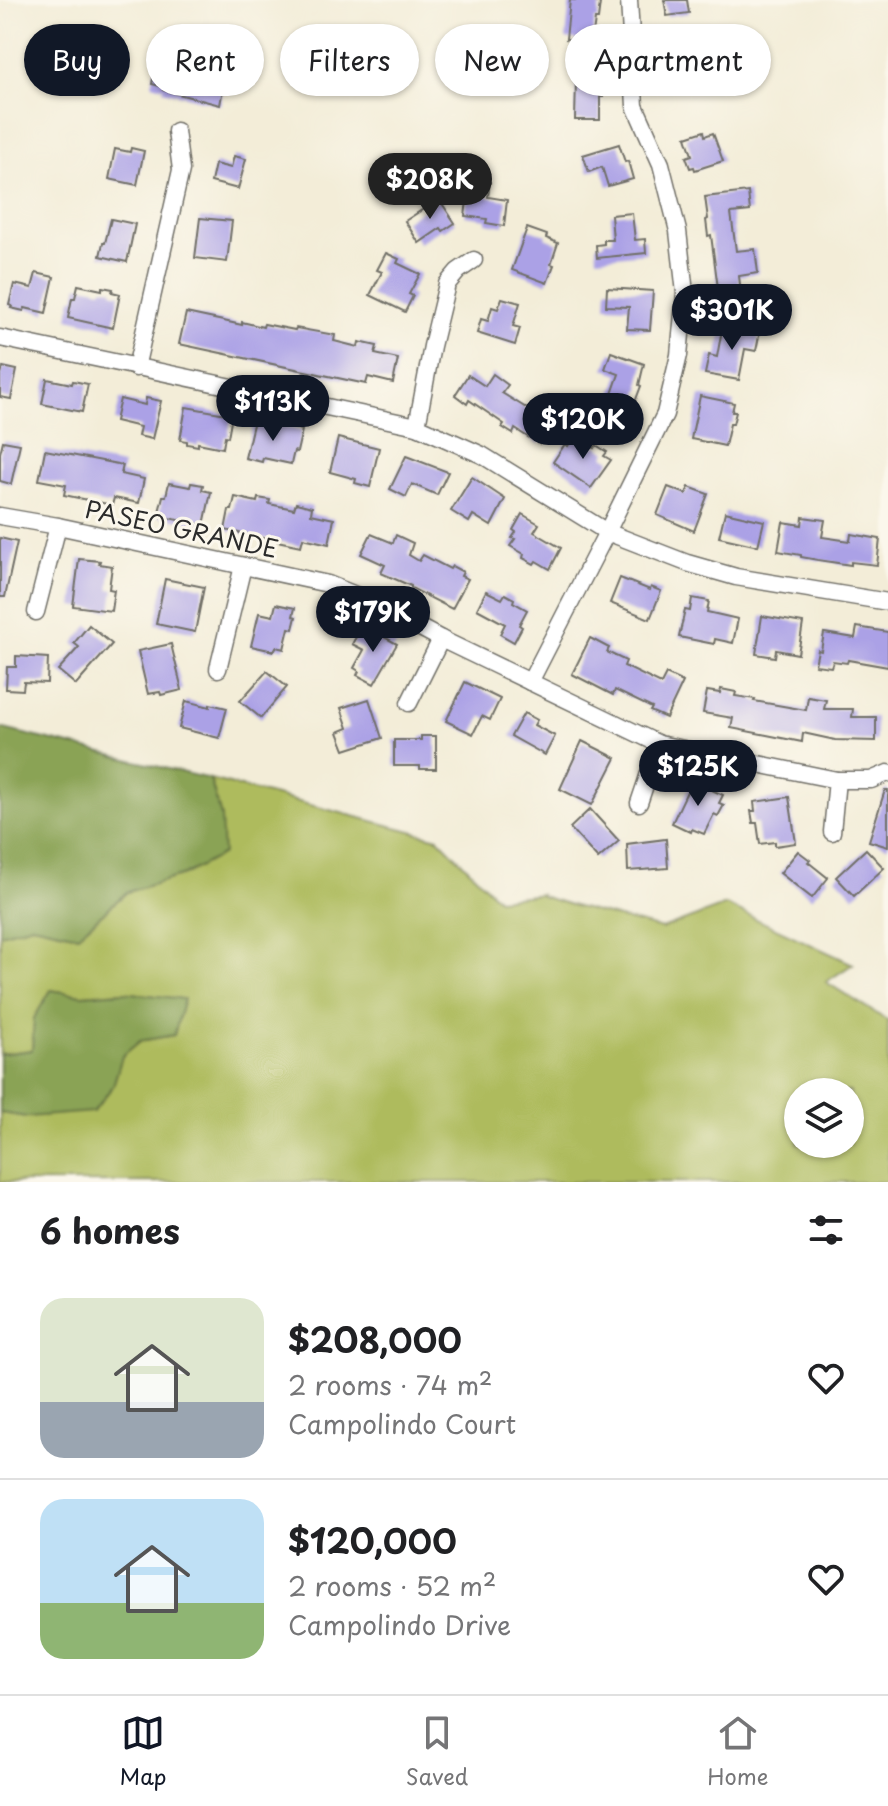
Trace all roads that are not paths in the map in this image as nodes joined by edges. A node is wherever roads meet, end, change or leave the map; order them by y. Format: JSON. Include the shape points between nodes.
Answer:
{"nodes":[{"id":1,"x":629,"y":0,"type":"edge"},
{"id":2,"x":176,"y":131,"type":"dead end"},
{"id":3,"x":474,"y":260,"type":"dead end"},
{"id":4,"x":0,"y":338,"type":"edge"},
{"id":5,"x":136,"y":368,"type":"junction"},
{"id":6,"x":417,"y":426,"type":"junction"},
{"id":7,"x":0,"y":516,"type":"edge"},
{"id":8,"x":58,"y":526,"type":"junction"},
{"id":9,"x":607,"y":532,"type":"junction"},
{"id":10,"x":243,"y":566,"type":"junction"},
{"id":11,"x":888,"y":602,"type":"edge"},
{"id":12,"x":36,"y":612,"type":"dead end"},
{"id":13,"x":441,"y":639,"type":"junction"},
{"id":14,"x":218,"y":669,"type":"dead end"},
{"id":15,"x":530,"y":682,"type":"junction"},
{"id":16,"x":409,"y":703,"type":"dead end"},
{"id":17,"x":659,"y":744,"type":"junction"},
{"id":18,"x":888,"y":773,"type":"edge"},
{"id":19,"x":837,"y":780,"type":"junction"},
{"id":20,"x":639,"y":803,"type":"dead end"},
{"id":21,"x":832,"y":832,"type":"dead end"}],
"edges":[{"from":1,"to":9,"type":"street","via":[[635,106],[661,164],[678,231],[685,293],[679,355],[665,414]]},
{"from":2,"to":5,"type":"street","via":[[181,170]]},
{"from":3,"to":6,"type":"street","via":[[447,284]]},
{"from":4,"to":5,"type":"street"},
{"from":5,"to":6,"type":"street"},
{"from":6,"to":9,"type":"street","via":[[482,455]]},
{"from":7,"to":8,"type":"street","name":"PASEO GRANDE"},
{"from":8,"to":10,"type":"street","name":"PASEO GRANDE"},
{"from":8,"to":12,"type":"street"},
{"from":9,"to":11,"type":"street","via":[[736,577]]},
{"from":9,"to":15,"type":"street"},
{"from":10,"to":13,"type":"street","name":"PASEO GRANDE","via":[[328,584]]},
{"from":10,"to":14,"type":"street"},
{"from":13,"to":15,"type":"street","name":"PASEO GRANDE"},
{"from":13,"to":16,"type":"street"},
{"from":15,"to":17,"type":"street","name":"PASEO GRANDE"},
{"from":17,"to":19,"type":"street","name":"PASEO GRANDE"},
{"from":17,"to":20,"type":"street"},
{"from":18,"to":19,"type":"street","name":"PASEO GRANDE","via":[[871,780]]},
{"from":19,"to":21,"type":"street"}]}
